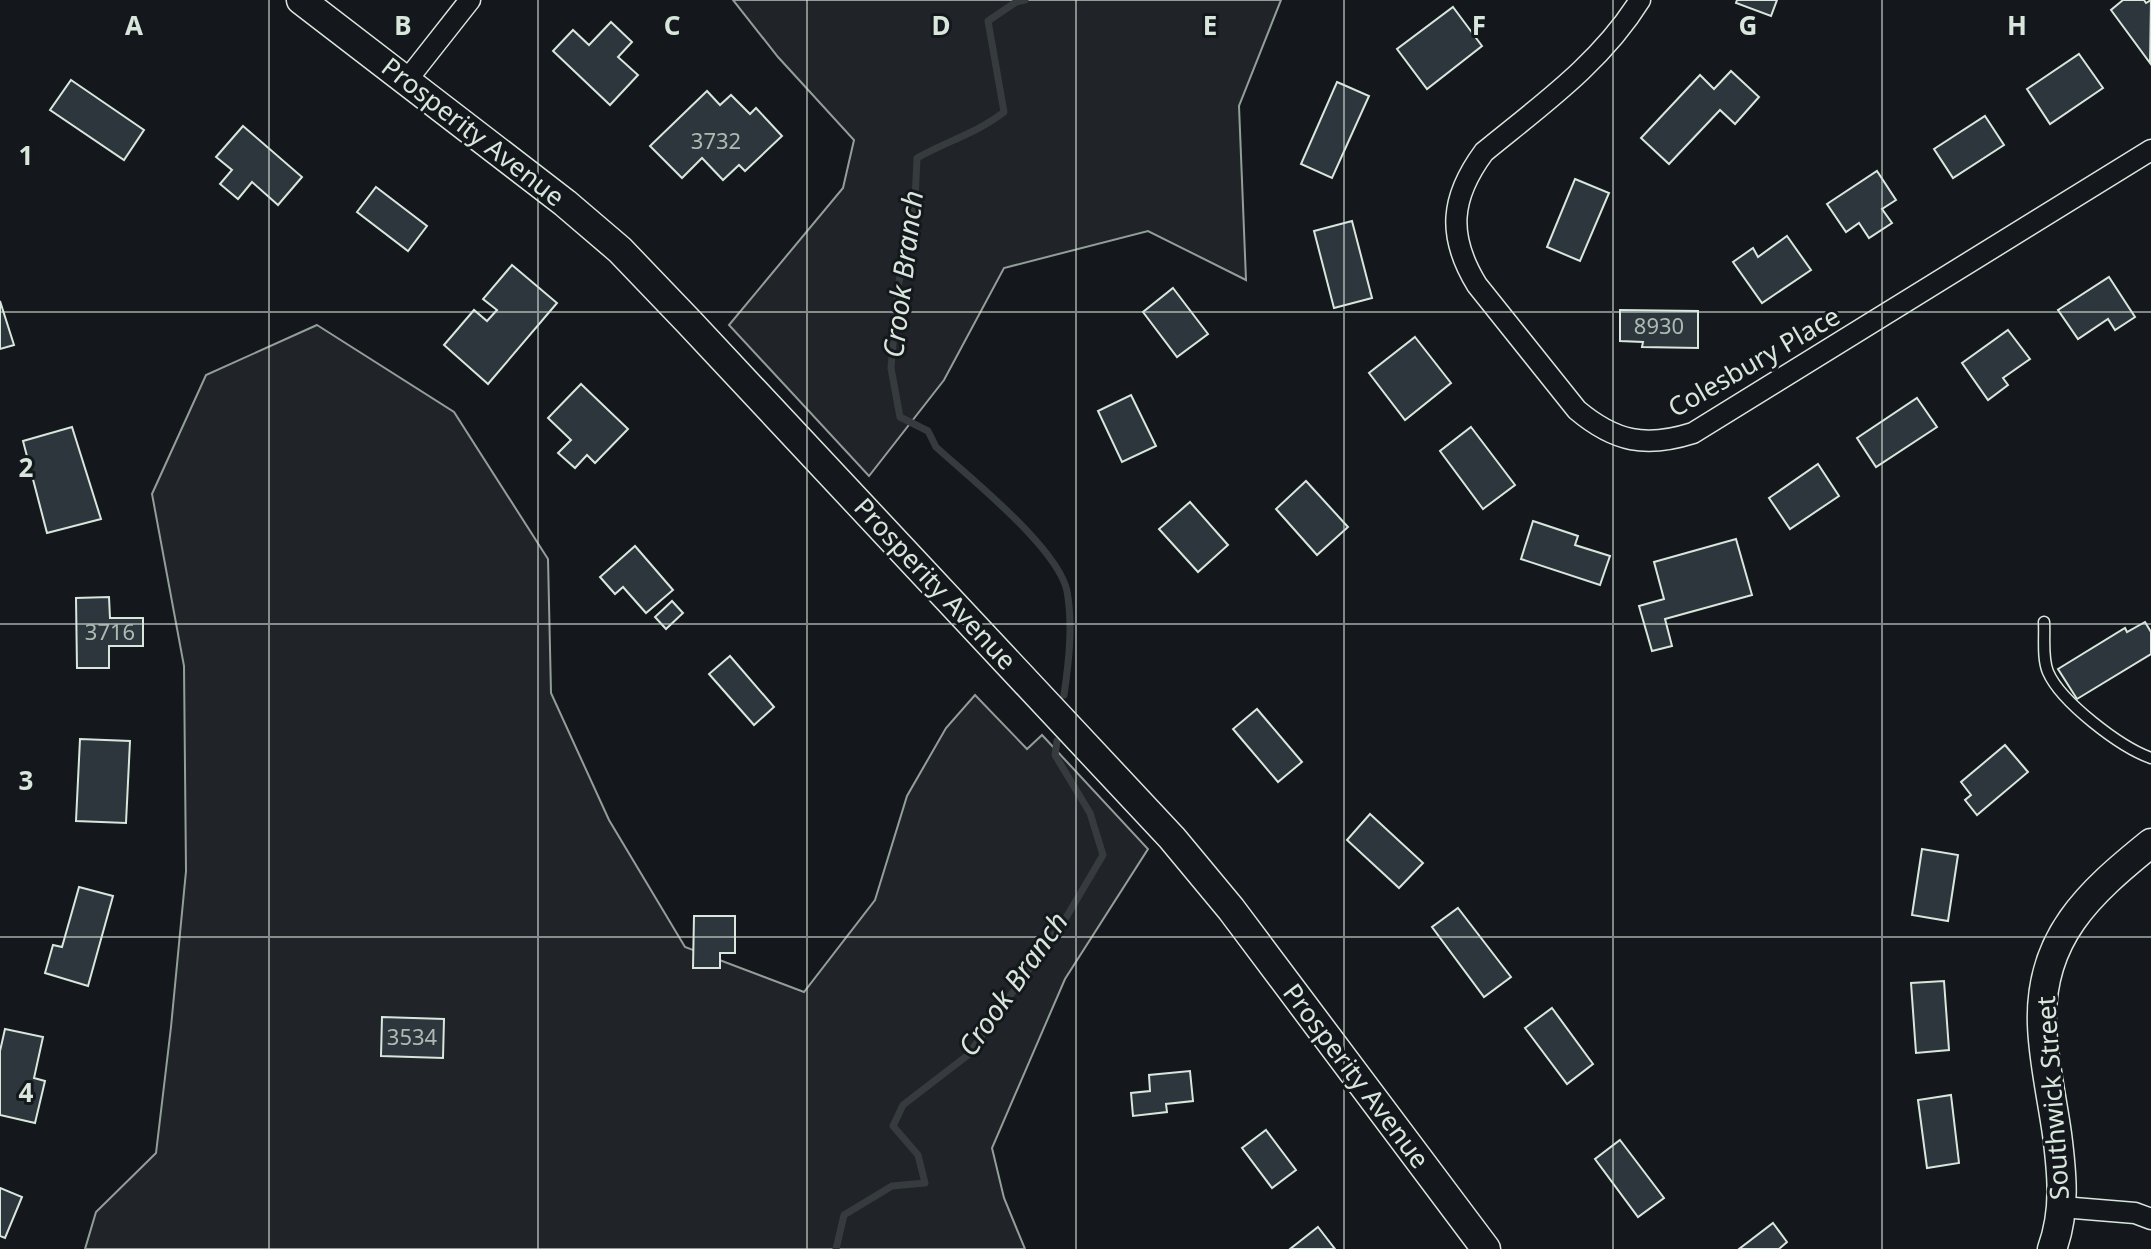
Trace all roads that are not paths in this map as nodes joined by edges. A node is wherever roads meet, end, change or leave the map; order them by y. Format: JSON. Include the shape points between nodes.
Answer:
{"nodes":[{"id":1,"x":301,"y":0,"type":"edge"},
{"id":2,"x":470,"y":0,"type":"edge"},
{"id":3,"x":1640,"y":0,"type":"edge"},
{"id":4,"x":407,"y":80,"type":"junction"},
{"id":5,"x":2151,"y":150,"type":"edge"},
{"id":6,"x":2044,"y":622,"type":"dead end"},
{"id":7,"x":2151,"y":758,"type":"edge"},
{"id":8,"x":2151,"y":843,"type":"edge"},
{"id":9,"x":2062,"y":1207,"type":"junction"},
{"id":10,"x":2151,"y":1219,"type":"edge"},
{"id":11,"x":1486,"y":1249,"type":"edge"},
{"id":12,"x":2052,"y":1249,"type":"edge"}],
"edges":[{"from":1,"to":4,"type":"main road","name":"Prosperity Avenue"},
{"from":2,"to":4,"type":"street"},
{"from":3,"to":5,"type":"street","name":"Colesbury Place","via":[[1596,57],[1484,152],[1469,171],[1455,217],[1461,252],[1477,285],[1577,410],[1618,437],[1643,442],[1693,433]]},
{"from":4,"to":11,"type":"main road","name":"Prosperity Avenue","via":[[620,250],[1107,767],[1231,909]]},
{"from":6,"to":7,"type":"lane","via":[[2047,670],[2065,699]]},
{"from":8,"to":9,"type":"main road","name":"Southwick Street","via":[[2079,909],[2049,962],[2042,1025]]},
{"from":9,"to":10,"type":"street"},
{"from":9,"to":12,"type":"main road","name":"Southwick Street"}]}
